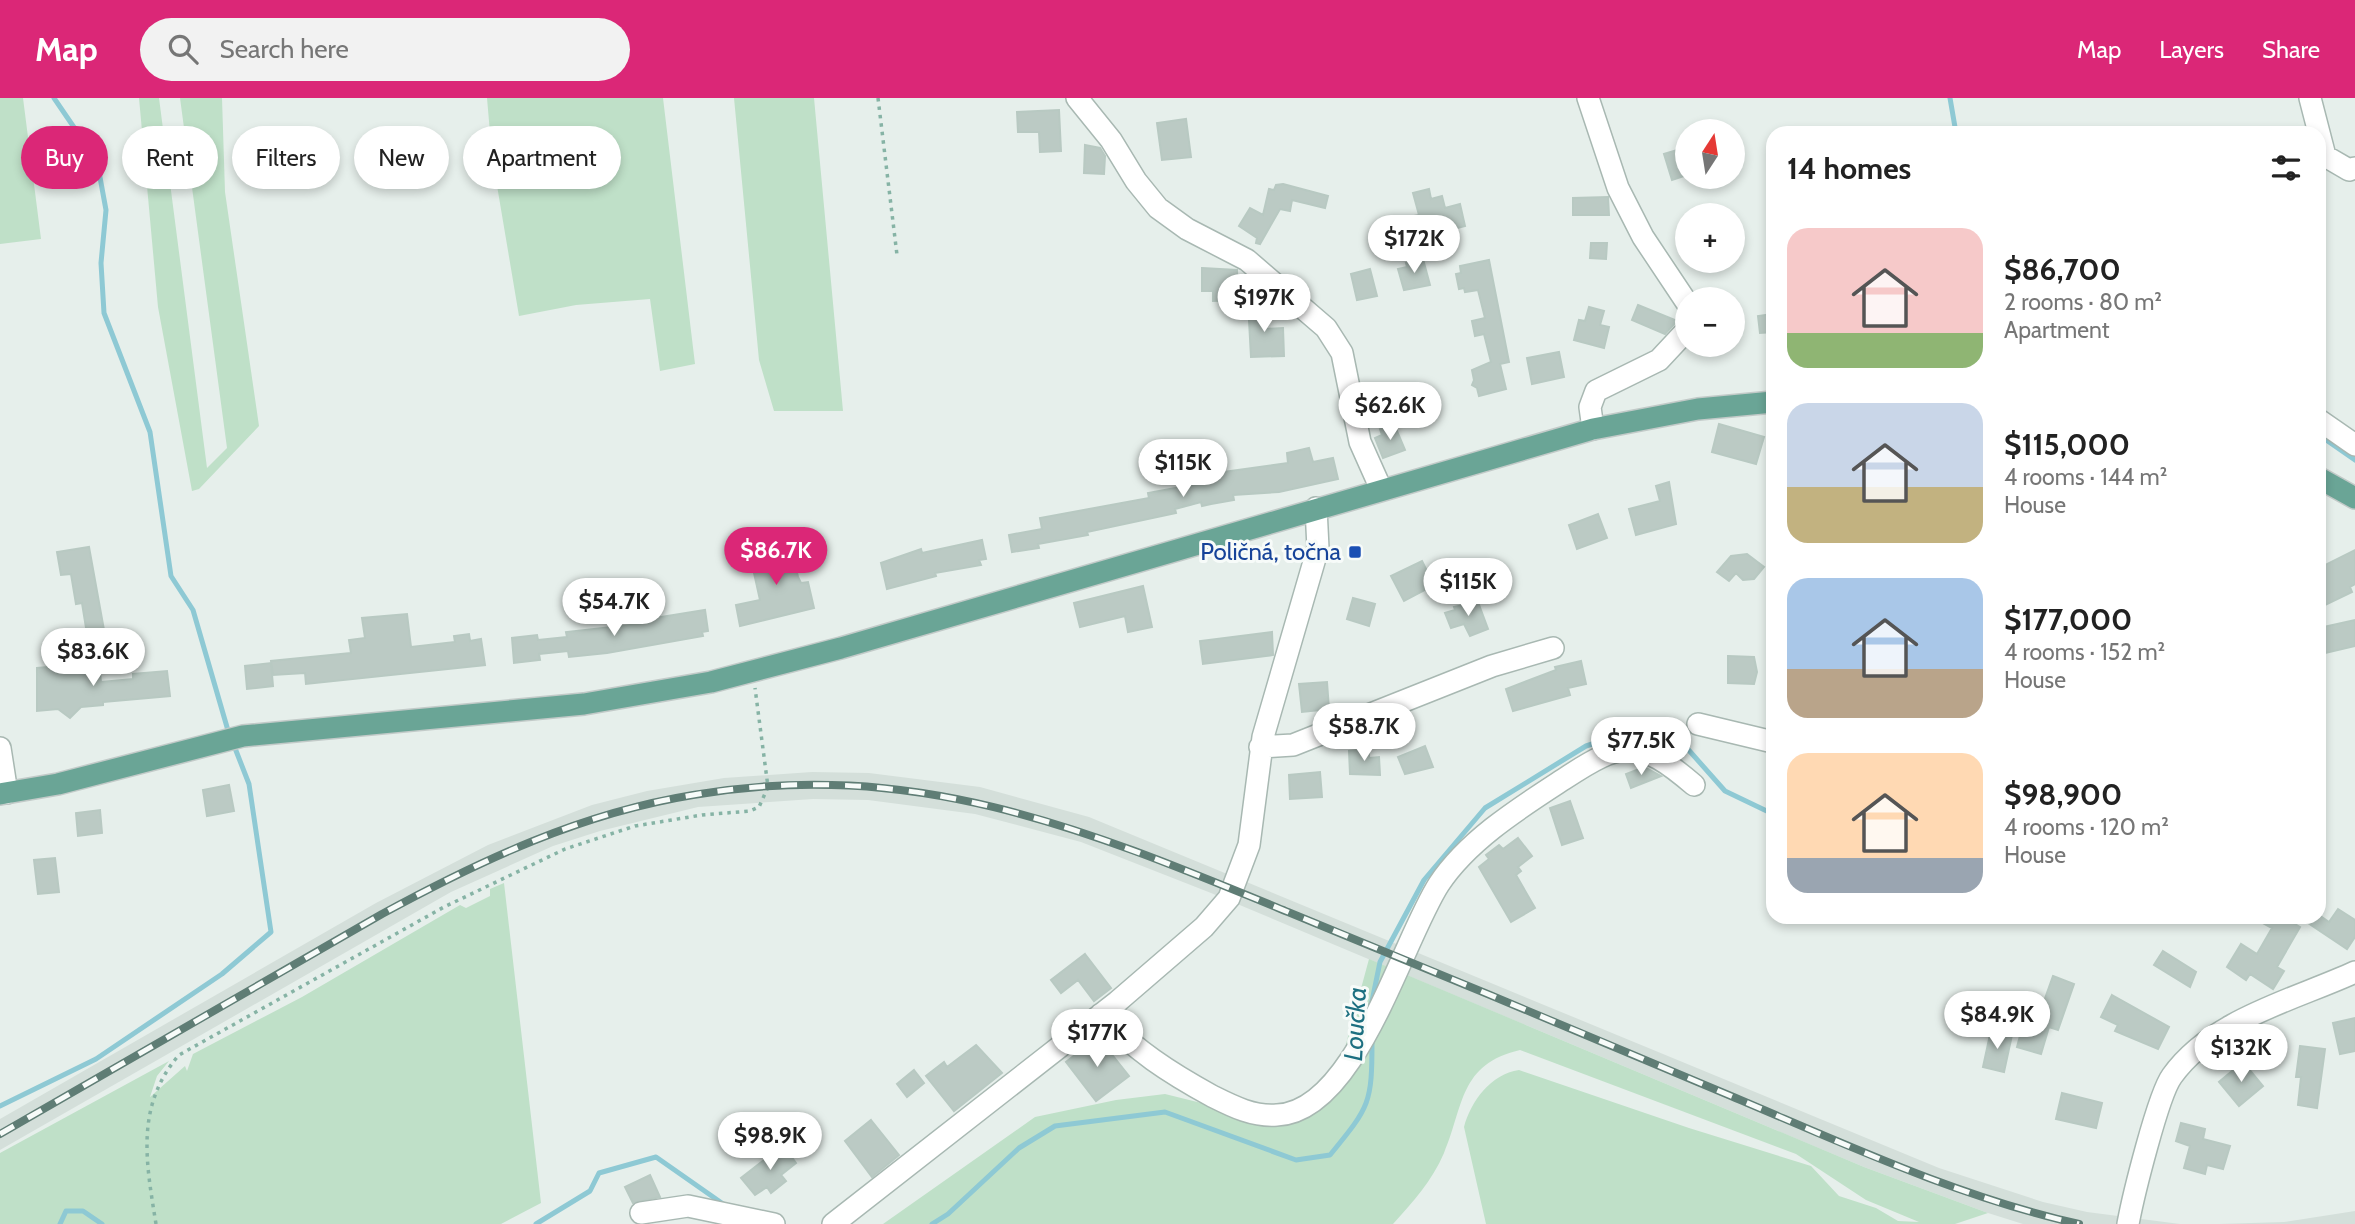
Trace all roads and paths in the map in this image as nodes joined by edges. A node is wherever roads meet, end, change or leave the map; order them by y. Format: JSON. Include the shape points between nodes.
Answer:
{"nodes":[{"id":1,"x":878,"y":98,"type":"edge"},
{"id":2,"x":1077,"y":98,"type":"edge"},
{"id":3,"x":1588,"y":98,"type":"edge"},
{"id":4,"x":2310,"y":98,"type":"edge"},
{"id":5,"x":2317,"y":126,"type":"edge"},
{"id":6,"x":2326,"y":157,"type":"edge"},
{"id":7,"x":2355,"y":168,"type":"edge"},
{"id":8,"x":897,"y":255,"type":"dead end"},
{"id":9,"x":1676,"y":287,"type":"edge"},
{"id":10,"x":1675,"y":343,"type":"edge"},
{"id":11,"x":1766,"y":403,"type":"edge"},
{"id":12,"x":2326,"y":425,"type":"edge"},
{"id":13,"x":1593,"y":429,"type":"junction"},
{"id":14,"x":2355,"y":445,"type":"edge"},
{"id":15,"x":2326,"y":482,"type":"edge"},
{"id":16,"x":1381,"y":489,"type":"junction"},
{"id":17,"x":2355,"y":498,"type":"edge"},
{"id":18,"x":1317,"y":508,"type":"junction"},
{"id":19,"x":1553,"y":648,"type":"dead end"},
{"id":20,"x":753,"y":672,"type":"junction"},
{"id":21,"x":1698,"y":724,"type":"dead end"},
{"id":22,"x":1766,"y":740,"type":"edge"},
{"id":23,"x":1260,"y":747,"type":"junction"},
{"id":24,"x":0,"y":748,"type":"edge"},
{"id":25,"x":1694,"y":785,"type":"dead end"},
{"id":26,"x":4,"y":794,"type":"edge"},
{"id":27,"x":2355,"y":972,"type":"edge"},
{"id":28,"x":1101,"y":1014,"type":"junction"},
{"id":29,"x":641,"y":1213,"type":"dead end"},
{"id":30,"x":156,"y":1224,"type":"edge"},
{"id":31,"x":774,"y":1224,"type":"edge"},
{"id":32,"x":833,"y":1224,"type":"edge"},
{"id":33,"x":2128,"y":1224,"type":"edge"}],
"edges":[{"from":1,"to":8,"type":"path"},
{"from":2,"to":16,"type":"street","via":[[1158,208],[1187,229],[1247,260],[1326,328],[1342,353],[1360,442]]},
{"from":3,"to":9,"type":"street","via":[[1618,188]]},
{"from":4,"to":5,"type":"street"},
{"from":6,"to":7,"type":"street","via":[[2349,170]]},
{"from":10,"to":13,"type":"street","via":[[1659,360],[1596,391],[1590,407]]},
{"from":11,"to":13,"type":"main road","via":[[1698,409]]},
{"from":12,"to":14,"type":"street"},
{"from":13,"to":16,"type":"main road"},
{"from":15,"to":17,"type":"main road"},
{"from":16,"to":18,"type":"main road"},
{"from":18,"to":20,"type":"main road"},
{"from":18,"to":23,"type":"street","via":[[1318,548]]},
{"from":19,"to":23,"type":"street","via":[[1483,670],[1293,745]]},
{"from":20,"to":26,"type":"main road","via":[[633,698],[243,736]]},
{"from":20,"to":30,"type":"path","via":[[768,787],[759,807],[635,826],[565,849],[444,907],[179,1055],[159,1081],[148,1112],[148,1165]]},
{"from":21,"to":22,"type":"street"},
{"from":23,"to":28,"type":"street","via":[[1250,845],[1228,898],[1204,927]]},
{"from":24,"to":26,"type":"street"},
{"from":25,"to":28,"type":"street","via":[[1653,754],[1618,750],[1549,788],[1478,842],[1439,884],[1356,1052],[1318,1097],[1292,1113],[1266,1115],[1233,1107],[1152,1062]]},
{"from":27,"to":33,"type":"street","via":[[2242,1021],[2187,1057],[2169,1079]]},
{"from":28,"to":32,"type":"street"},
{"from":29,"to":31,"type":"street","via":[[688,1206]]}]}
